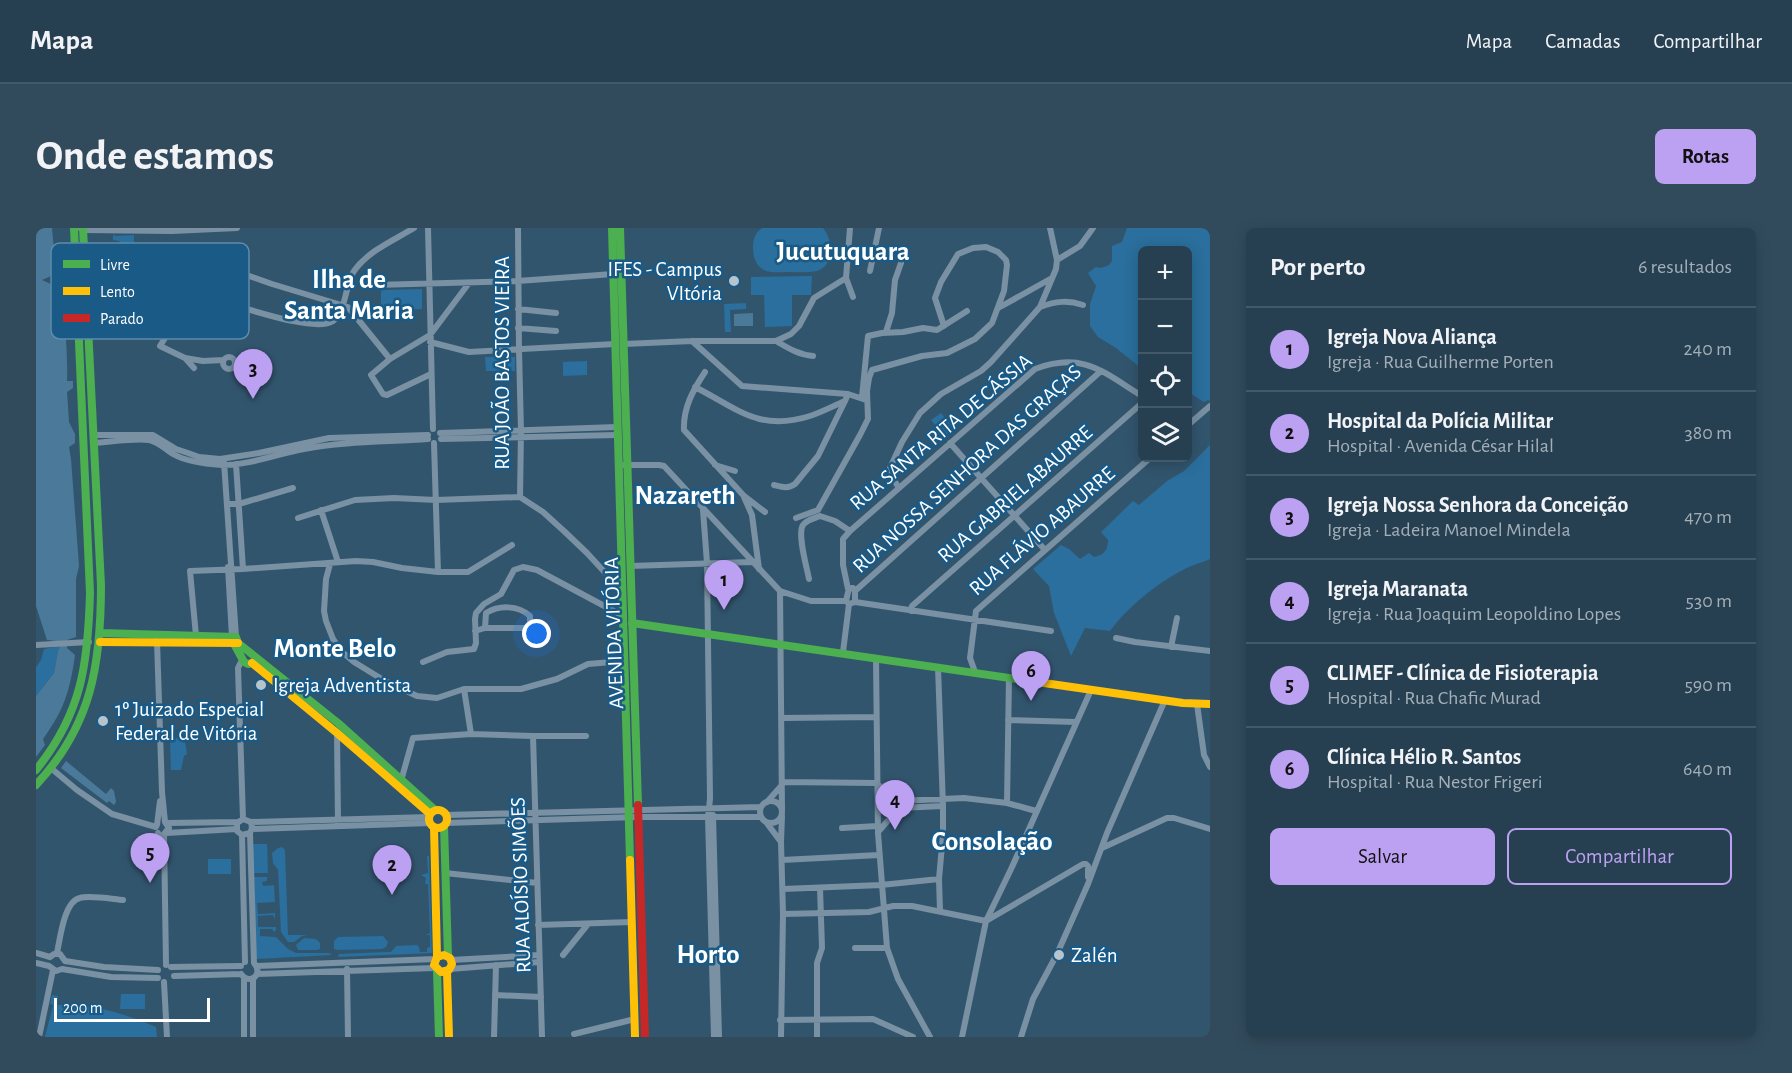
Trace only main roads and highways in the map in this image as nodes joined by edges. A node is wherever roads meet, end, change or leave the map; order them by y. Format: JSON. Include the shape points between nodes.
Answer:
{"nodes":[{"id":1,"x":612,"y":228,"type":"edge"},
{"id":2,"x":620,"y":228,"type":"edge"},
{"id":3,"x":83,"y":339,"type":"edge"},
{"id":4,"x":90,"y":339,"type":"edge"},
{"id":5,"x":620,"y":344,"type":"junction"},
{"id":6,"x":623,"y":465,"type":"junction"},
{"id":7,"x":622,"y":612,"type":"junction"},
{"id":8,"x":632,"y":623,"type":"junction"},
{"id":9,"x":90,"y":624,"type":"junction"},
{"id":10,"x":100,"y":638,"type":"junction"},
{"id":11,"x":157,"y":638,"type":"junction"},
{"id":12,"x":235,"y":640,"type":"junction"},
{"id":13,"x":248,"y":658,"type":"junction"},
{"id":14,"x":1210,"y":704,"type":"edge"},
{"id":15,"x":51,"y":752,"type":"junction"},
{"id":16,"x":52,"y":769,"type":"junction"},
{"id":17,"x":36,"y":770,"type":"edge"},
{"id":18,"x":399,"y":784,"type":"junction"},
{"id":19,"x":36,"y":785,"type":"edge"},
{"id":20,"x":633,"y":814,"type":"junction"},
{"id":21,"x":432,"y":818,"type":"junction"},
{"id":22,"x":446,"y":821,"type":"junction"},
{"id":23,"x":436,"y":958,"type":"junction"},
{"id":24,"x":449,"y":964,"type":"junction"},
{"id":25,"x":436,"y":970,"type":"junction"},
{"id":26,"x":439,"y":1037,"type":"edge"},
{"id":27,"x":449,"y":1037,"type":"edge"},
{"id":28,"x":635,"y":1037,"type":"edge"},
{"id":29,"x":645,"y":1037,"type":"edge"}],
"edges":[{"from":1,"to":5,"type":"main road","name":"AVENIDA VITÓRIA"},
{"from":2,"to":5,"type":"main road","name":"AVENIDA VITÓRIA"},
{"from":3,"to":9,"type":"main road"},
{"from":4,"to":10,"type":"main road"},
{"from":5,"to":6,"type":"main road","name":"AVENIDA VITÓRIA"},
{"from":5,"to":6,"type":"main road","name":"AVENIDA VITÓRIA","via":[[617,431]]},
{"from":6,"to":7,"type":"main road","name":"AVENIDA VITÓRIA"},
{"from":6,"to":8,"type":"main road","name":"AVENIDA VITÓRIA"},
{"from":7,"to":8,"type":"main road"},
{"from":7,"to":20,"type":"main road","name":"AVENIDA VITÓRIA"},
{"from":8,"to":14,"type":"main road"},
{"from":8,"to":20,"type":"main road","name":"AVENIDA VITÓRIA"},
{"from":9,"to":10,"type":"main road"},
{"from":9,"to":15,"type":"main road","via":[[83,677],[71,717]]},
{"from":10,"to":11,"type":"main road"},
{"from":10,"to":16,"type":"main road","via":[[86,705],[70,742]]},
{"from":11,"to":12,"type":"main road"},
{"from":11,"to":12,"type":"main road"},
{"from":12,"to":13,"type":"main road"},
{"from":13,"to":18,"type":"main road"},
{"from":13,"to":18,"type":"main road","via":[[338,723]]},
{"from":15,"to":16,"type":"main road"},
{"from":15,"to":17,"type":"main road"},
{"from":16,"to":19,"type":"main road"},
{"from":18,"to":21,"type":"main road"},
{"from":20,"to":28,"type":"main road","name":"AVENIDA VITÓRIA"},
{"from":20,"to":29,"type":"main road","name":"AVENIDA VITÓRIA"},
{"from":21,"to":22,"type":"main road","via":[[438,828]]},
{"from":21,"to":22,"type":"main road","via":[[442,811]]},
{"from":21,"to":23,"type":"main road"},
{"from":22,"to":24,"type":"main road"},
{"from":23,"to":24,"type":"main road","via":[[442,955]]},
{"from":23,"to":25,"type":"main road"},
{"from":24,"to":25,"type":"main road","via":[[442,973]]},
{"from":24,"to":27,"type":"main road"},
{"from":25,"to":26,"type":"main road"}]}
